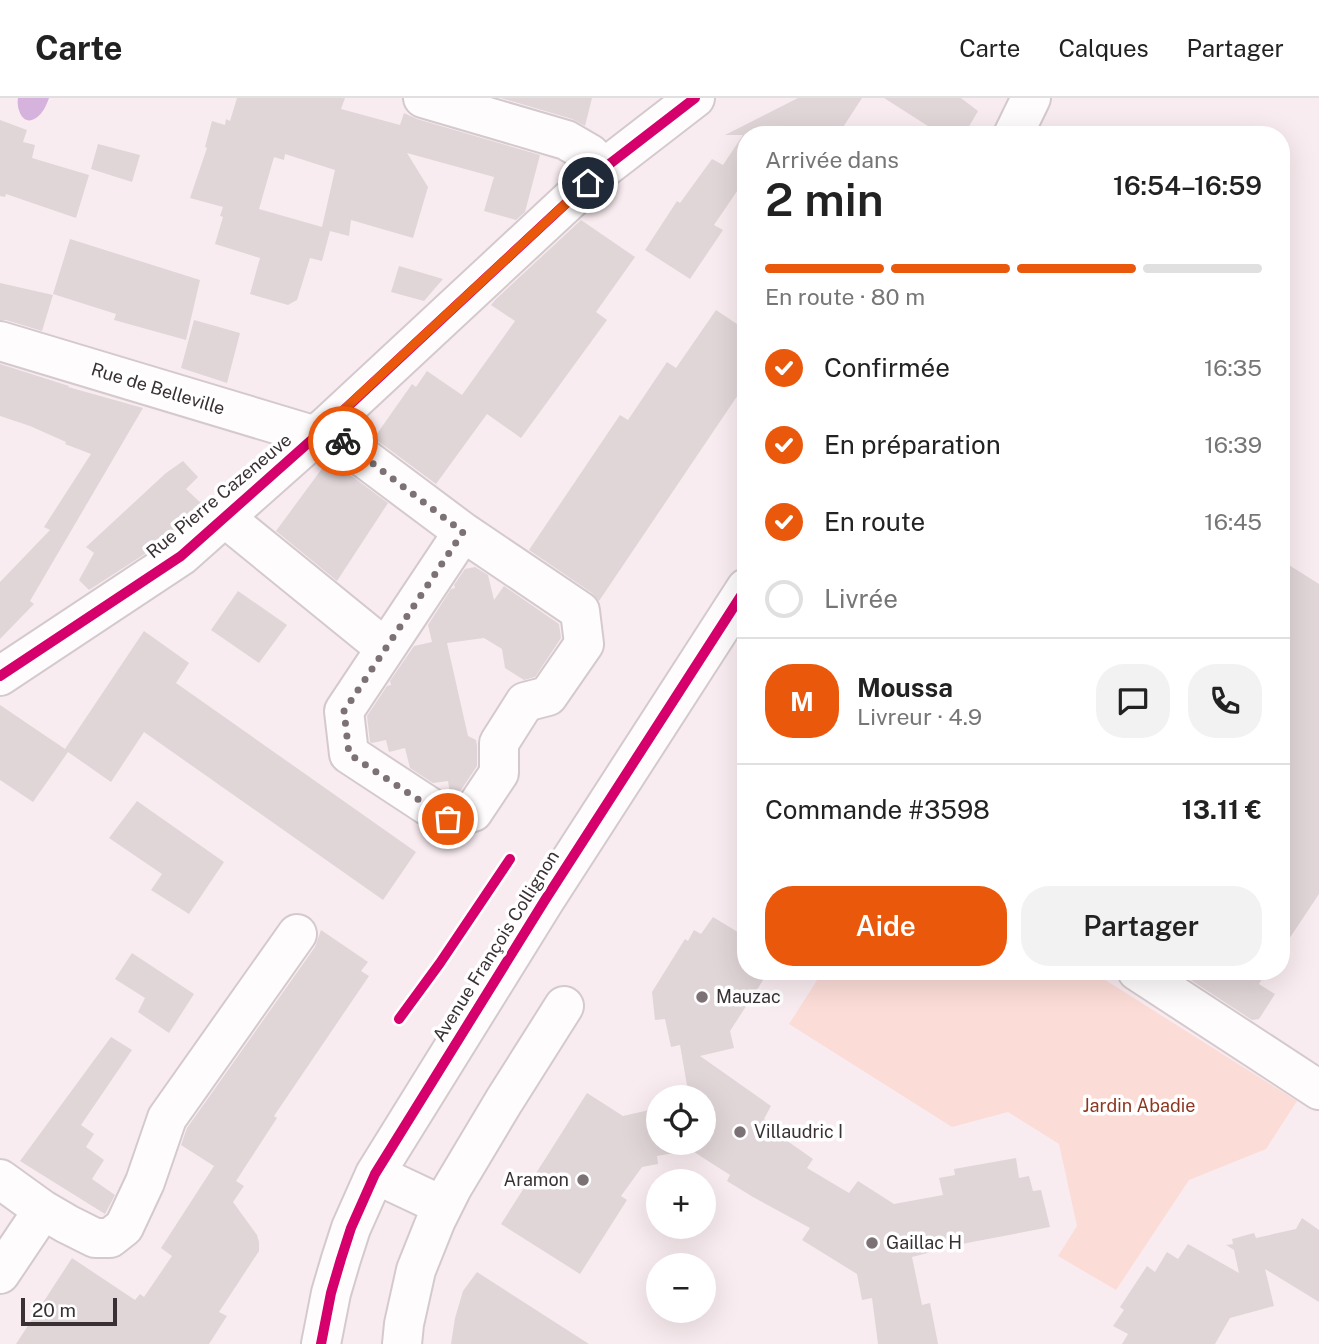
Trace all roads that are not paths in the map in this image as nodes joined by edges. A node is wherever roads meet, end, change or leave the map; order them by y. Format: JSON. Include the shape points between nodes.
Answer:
{"nodes":[{"id":1,"x":423,"y":98,"type":"edge"},
{"id":2,"x":695,"y":98,"type":"edge"},
{"id":3,"x":1031,"y":98,"type":"edge"},
{"id":4,"x":1017,"y":126,"type":"edge"},
{"id":5,"x":603,"y":169,"type":"junction"},
{"id":6,"x":0,"y":341,"type":"edge"},
{"id":7,"x":320,"y":432,"type":"junction"},
{"id":8,"x":224,"y":517,"type":"junction"},
{"id":9,"x":463,"y":532,"type":"junction"},
{"id":10,"x":737,"y":602,"type":"edge"},
{"id":11,"x":385,"y":648,"type":"junction"},
{"id":12,"x":0,"y":676,"type":"edge"},
{"id":13,"x":297,"y":933,"type":"dead end"},
{"id":14,"x":1151,"y":980,"type":"edge"},
{"id":15,"x":564,"y":1006,"type":"dead end"},
{"id":16,"x":1319,"y":1090,"type":"edge"},
{"id":17,"x":374,"y":1174,"type":"junction"},
{"id":18,"x":0,"y":1179,"type":"edge"},
{"id":19,"x":443,"y":1206,"type":"junction"},
{"id":20,"x":43,"y":1210,"type":"junction"},
{"id":21,"x":0,"y":1274,"type":"edge"},
{"id":22,"x":321,"y":1344,"type":"edge"},
{"id":23,"x":402,"y":1344,"type":"edge"}],
"edges":[{"from":1,"to":5,"type":"street","via":[[566,139]]},
{"from":2,"to":5,"type":"street","name":"Rue Pierre Cazeneuve"},
{"from":3,"to":4,"type":"street"},
{"from":5,"to":7,"type":"street","name":"Rue Pierre Cazeneuve"},
{"from":6,"to":7,"type":"street","name":"Rue de Belleville"},
{"from":7,"to":8,"type":"street","name":"Rue Pierre Cazeneuve"},
{"from":7,"to":9,"type":"street"},
{"from":8,"to":11,"type":"street"},
{"from":8,"to":12,"type":"street","name":"Rue Pierre Cazeneuve","via":[[181,556]]},
{"from":9,"to":11,"type":"street"},
{"from":9,"to":11,"type":"street","via":[[580,611],[584,644],[548,696],[525,702],[499,743],[499,773],[473,812],[448,819],[349,754],[344,711]]},
{"from":10,"to":17,"type":"street","name":"Avenue François Collignon"},
{"from":13,"to":20,"type":"street","via":[[167,1118],[124,1227],[110,1238],[95,1238]]},
{"from":14,"to":16,"type":"street"},
{"from":15,"to":19,"type":"street"},
{"from":17,"to":19,"type":"street"},
{"from":17,"to":22,"type":"street","name":"Avenue François Collignon","via":[[341,1259]]},
{"from":18,"to":20,"type":"street"},
{"from":19,"to":23,"type":"street","via":[[415,1270]]},
{"from":20,"to":21,"type":"street"}]}
